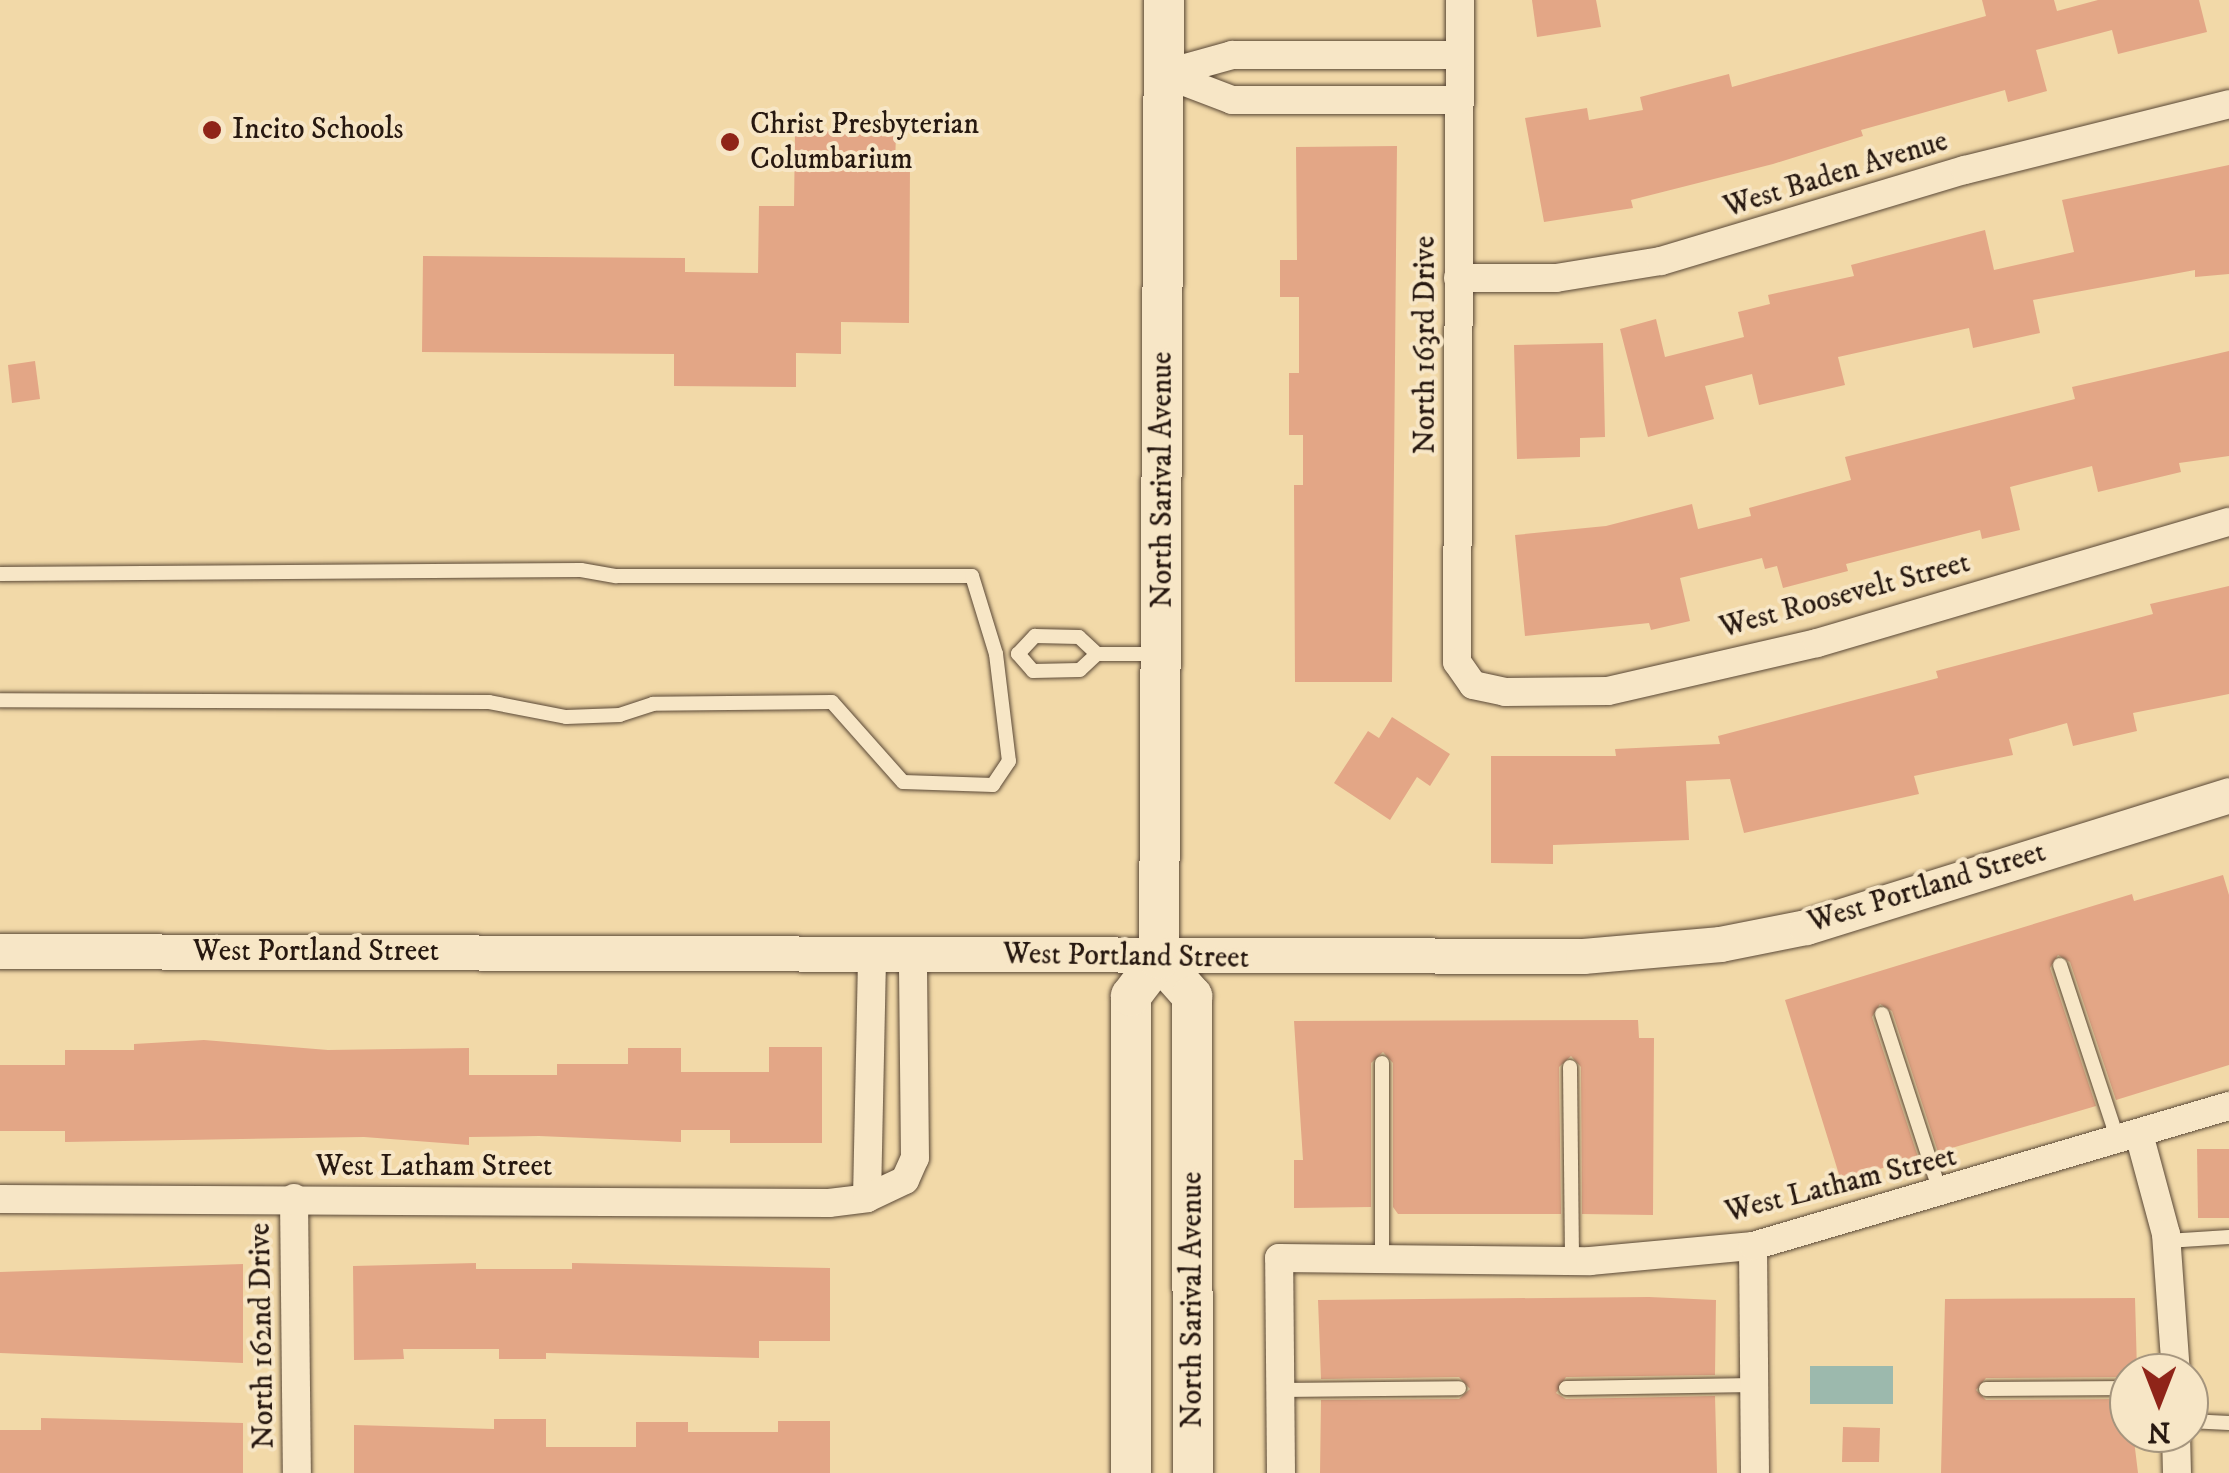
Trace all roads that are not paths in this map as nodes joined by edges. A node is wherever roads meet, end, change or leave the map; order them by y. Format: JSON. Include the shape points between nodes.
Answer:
{"nodes":[{"id":1,"x":1164,"y":0,"type":"edge"},
{"id":2,"x":1460,"y":0,"type":"edge"},
{"id":3,"x":1460,"y":55,"type":"junction"},
{"id":4,"x":1164,"y":74,"type":"junction"},
{"id":5,"x":1460,"y":100,"type":"junction"},
{"id":6,"x":2229,"y":104,"type":"edge"},
{"id":7,"x":1458,"y":278,"type":"junction"},
{"id":8,"x":2229,"y":522,"type":"edge"},
{"id":9,"x":0,"y":574,"type":"edge"},
{"id":10,"x":996,"y":654,"type":"junction"},
{"id":11,"x":1018,"y":654,"type":"junction"},
{"id":12,"x":1097,"y":654,"type":"junction"},
{"id":13,"x":1163,"y":654,"type":"junction"},
{"id":14,"x":1473,"y":685,"type":"joint"},
{"id":15,"x":0,"y":700,"type":"edge"},
{"id":16,"x":2229,"y":795,"type":"edge"},
{"id":17,"x":0,"y":951,"type":"edge"},
{"id":18,"x":872,"y":954,"type":"junction"},
{"id":19,"x":913,"y":954,"type":"junction"},
{"id":20,"x":1159,"y":959,"type":"junction"},
{"id":21,"x":2060,"y":965,"type":"dead end"},
{"id":22,"x":1882,"y":1014,"type":"dead end"},
{"id":23,"x":1382,"y":1063,"type":"dead end"},
{"id":24,"x":1570,"y":1067,"type":"dead end"},
{"id":25,"x":2229,"y":1106,"type":"edge"},
{"id":26,"x":2129,"y":1137,"type":"junction"},
{"id":27,"x":1942,"y":1195,"type":"junction"},
{"id":28,"x":294,"y":1198,"type":"junction"},
{"id":29,"x":867,"y":1198,"type":"junction"},
{"id":30,"x":0,"y":1199,"type":"edge"},
{"id":31,"x":2229,"y":1237,"type":"edge"},
{"id":32,"x":2167,"y":1242,"type":"junction"},
{"id":33,"x":1753,"y":1246,"type":"junction"},
{"id":34,"x":1382,"y":1260,"type":"junction"},
{"id":35,"x":1572,"y":1261,"type":"junction"},
{"id":36,"x":2175,"y":1353,"type":"edge"},
{"id":37,"x":1754,"y":1385,"type":"junction"},
{"id":38,"x":1459,"y":1388,"type":"dead end"},
{"id":39,"x":1566,"y":1388,"type":"dead end"},
{"id":40,"x":2109,"y":1388,"type":"edge"},
{"id":41,"x":1986,"y":1389,"type":"dead end"},
{"id":42,"x":1280,"y":1390,"type":"junction"},
{"id":43,"x":297,"y":1473,"type":"edge"},
{"id":44,"x":1131,"y":1473,"type":"edge"},
{"id":45,"x":1192,"y":1473,"type":"edge"},
{"id":46,"x":1281,"y":1473,"type":"edge"},
{"id":47,"x":1754,"y":1473,"type":"edge"}],
"edges":[{"from":1,"to":4,"type":"main road","name":"North Sarival Avenue"},
{"from":2,"to":3,"type":"street","name":"North 163rd Drive"},
{"from":3,"to":4,"type":"street","via":[[1232,55]]},
{"from":3,"to":5,"type":"street","name":"North 163rd Drive"},
{"from":4,"to":5,"type":"street","via":[[1232,100]]},
{"from":4,"to":13,"type":"main road","name":"North Sarival Avenue"},
{"from":5,"to":7,"type":"street","name":"North 163rd Drive"},
{"from":6,"to":7,"type":"street","name":"West Baden Avenue","via":[[1965,170],[1661,261],[1556,278]]},
{"from":7,"to":14,"type":"street","name":"North 163rd Drive","via":[[1457,662]]},
{"from":8,"to":14,"type":"street","name":"West Roosevelt Street","via":[[1817,643],[1608,691],[1505,692]]},
{"from":9,"to":10,"type":"lane","via":[[581,570],[616,576],[972,576]]},
{"from":10,"to":11,"type":"lane"},
{"from":10,"to":15,"type":"lane","via":[[1009,762],[993,784],[958,787],[903,782],[832,702],[652,704],[620,715],[566,717],[489,702]]},
{"from":11,"to":12,"type":"lane","via":[[1034,671],[1080,670]]},
{"from":11,"to":12,"type":"lane","via":[[1035,636],[1079,637]]},
{"from":12,"to":13,"type":"lane"},
{"from":13,"to":20,"type":"main road","name":"North Sarival Avenue"},
{"from":16,"to":20,"type":"street","name":"West Portland Street","via":[[1806,928],[1720,944],[1583,956]]},
{"from":17,"to":18,"type":"street","name":"West Portland Street"},
{"from":18,"to":19,"type":"street","name":"West Portland Street"},
{"from":18,"to":29,"type":"street"},
{"from":19,"to":20,"type":"street","name":"West Portland Street"},
{"from":19,"to":29,"type":"street","via":[[914,1158],[905,1180]]},
{"from":20,"to":44,"type":"main road","name":"North Sarival Avenue","via":[[1131,996]]},
{"from":20,"to":45,"type":"main road","name":"North Sarival Avenue","via":[[1192,996]]},
{"from":21,"to":26,"type":"lane"},
{"from":22,"to":27,"type":"lane"},
{"from":23,"to":34,"type":"lane"},
{"from":24,"to":35,"type":"lane"},
{"from":25,"to":26,"type":"street","name":"West Latham Street"},
{"from":26,"to":27,"type":"street","name":"West Latham Street"},
{"from":26,"to":32,"type":"street"},
{"from":27,"to":33,"type":"street","name":"West Latham Street"},
{"from":28,"to":29,"type":"street","name":"West Latham Street"},
{"from":28,"to":30,"type":"street","name":"West Latham Street"},
{"from":28,"to":43,"type":"street","name":"North 162nd Drive"},
{"from":31,"to":32,"type":"lane"},
{"from":32,"to":36,"type":"street"},
{"from":33,"to":35,"type":"street","name":"West Latham Street"},
{"from":33,"to":37,"type":"street"},
{"from":34,"to":35,"type":"street","name":"West Latham Street"},
{"from":34,"to":42,"type":"street","name":"West Latham Street","via":[[1279,1258]]},
{"from":37,"to":39,"type":"lane"},
{"from":37,"to":47,"type":"street"},
{"from":38,"to":42,"type":"lane"},
{"from":40,"to":41,"type":"lane"},
{"from":42,"to":46,"type":"street"}]}
